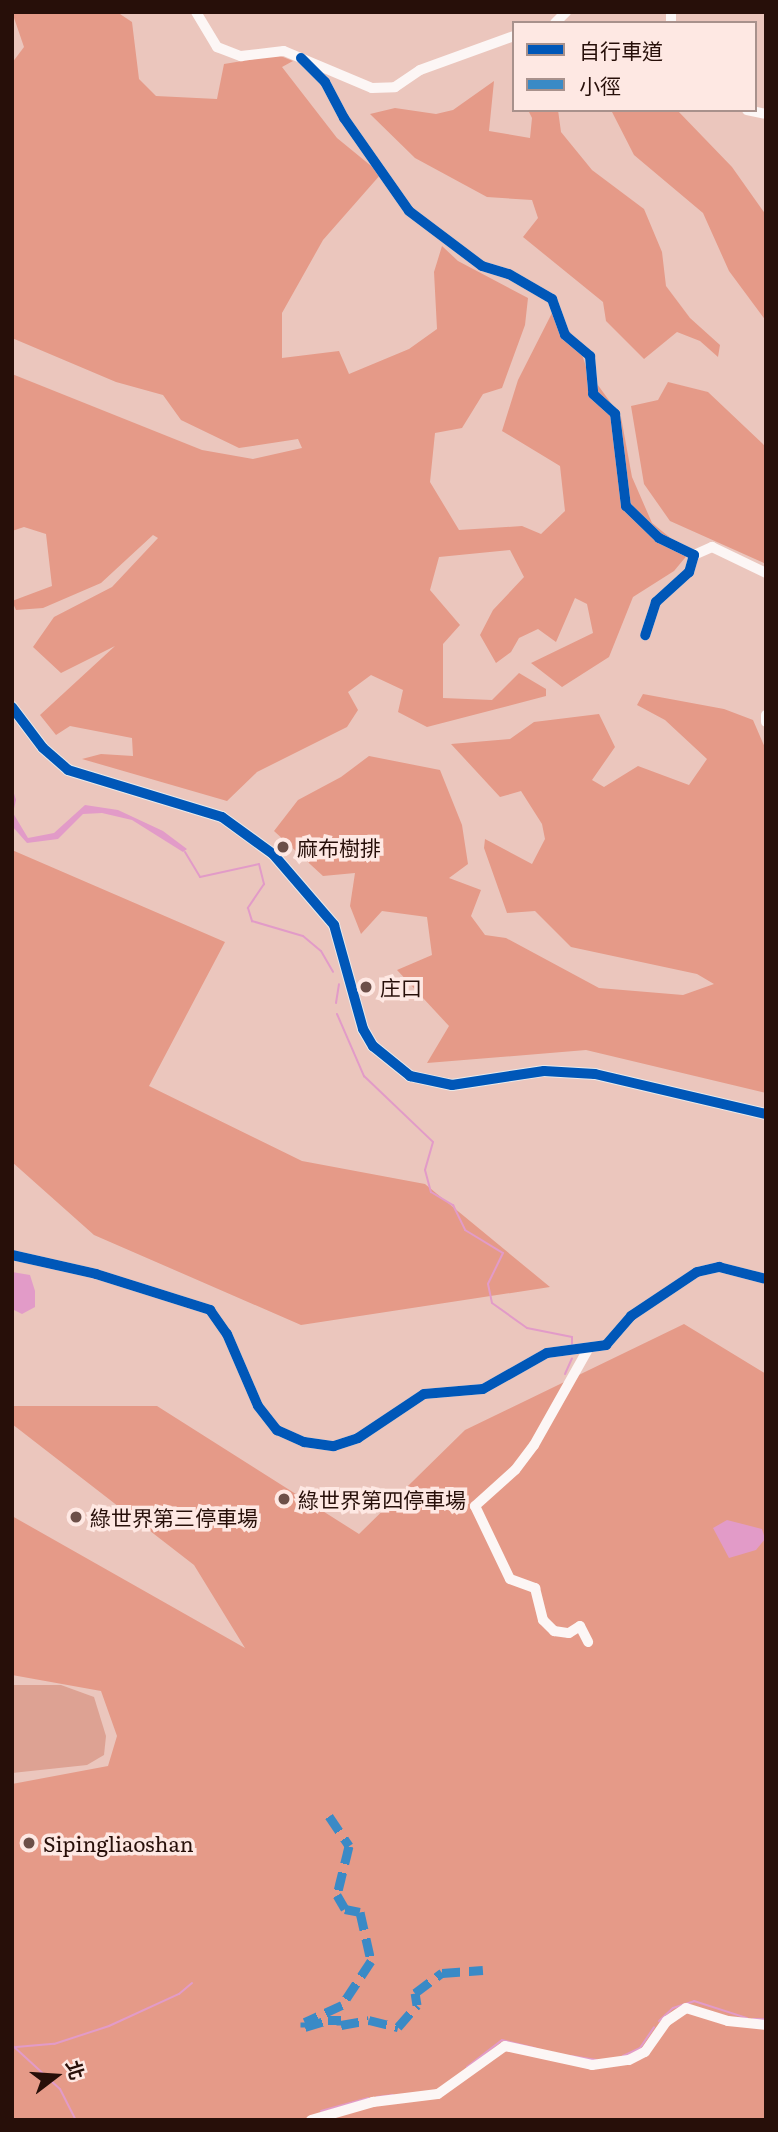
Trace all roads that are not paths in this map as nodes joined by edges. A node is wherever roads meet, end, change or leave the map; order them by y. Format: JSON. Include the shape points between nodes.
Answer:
{"nodes":[{"id":1,"x":196,"y":12,"type":"edge"},
{"id":2,"x":512,"y":37,"type":"edge"},
{"id":3,"x":301,"y":58,"type":"junction"},
{"id":4,"x":695,"y":555,"type":"junction"},
{"id":5,"x":766,"y":573,"type":"edge"},
{"id":6,"x":645,"y":635,"type":"dead end"},
{"id":7,"x":12,"y":707,"type":"edge"},
{"id":8,"x":766,"y":715,"type":"edge"},
{"id":9,"x":766,"y":722,"type":"edge"},
{"id":10,"x":766,"y":1115,"type":"edge"},
{"id":11,"x":12,"y":1255,"type":"edge"},
{"id":12,"x":766,"y":1279,"type":"edge"},
{"id":13,"x":587,"y":1351,"type":"junction"},
{"id":14,"x":588,"y":1642,"type":"dead end"},
{"id":15,"x":766,"y":2025,"type":"edge"},
{"id":16,"x":311,"y":2120,"type":"edge"}],
"edges":[{"from":1,"to":3,"type":"street","via":[[217,47],[240,57],[274,50]]},
{"from":2,"to":3,"type":"street","via":[[420,70],[389,89],[346,81]]},
{"from":3,"to":4,"type":"street","via":[[325,82],[344,118],[409,211],[482,266],[509,274],[552,299],[565,335],[590,356],[593,394],[615,414],[626,506],[659,538]]},
{"from":4,"to":5,"type":"street","via":[[712,547]]},
{"from":4,"to":6,"type":"street","via":[[689,572],[656,602]]},
{"from":7,"to":10,"type":"main road","via":[[43,748],[68,770],[222,817],[273,854],[334,925],[363,1029],[373,1046],[410,1076],[452,1085],[544,1071],[595,1073]]},
{"from":8,"to":9,"type":"street"},
{"from":11,"to":13,"type":"street","via":[[96,1274],[210,1310],[227,1334],[258,1406],[277,1430],[311,1444],[334,1446],[358,1438],[424,1394],[482,1389],[547,1353]]},
{"from":12,"to":13,"type":"street","via":[[719,1268],[697,1272],[631,1316],[606,1345]]},
{"from":13,"to":14,"type":"street","via":[[528,1453],[475,1506],[510,1579],[535,1588],[543,1620],[554,1631],[569,1633],[580,1626]]},
{"from":15,"to":16,"type":"street","via":[[728,2021],[686,2008],[667,2021],[645,2052],[629,2060],[592,2065],[505,2046],[438,2094],[373,2102]]}]}
